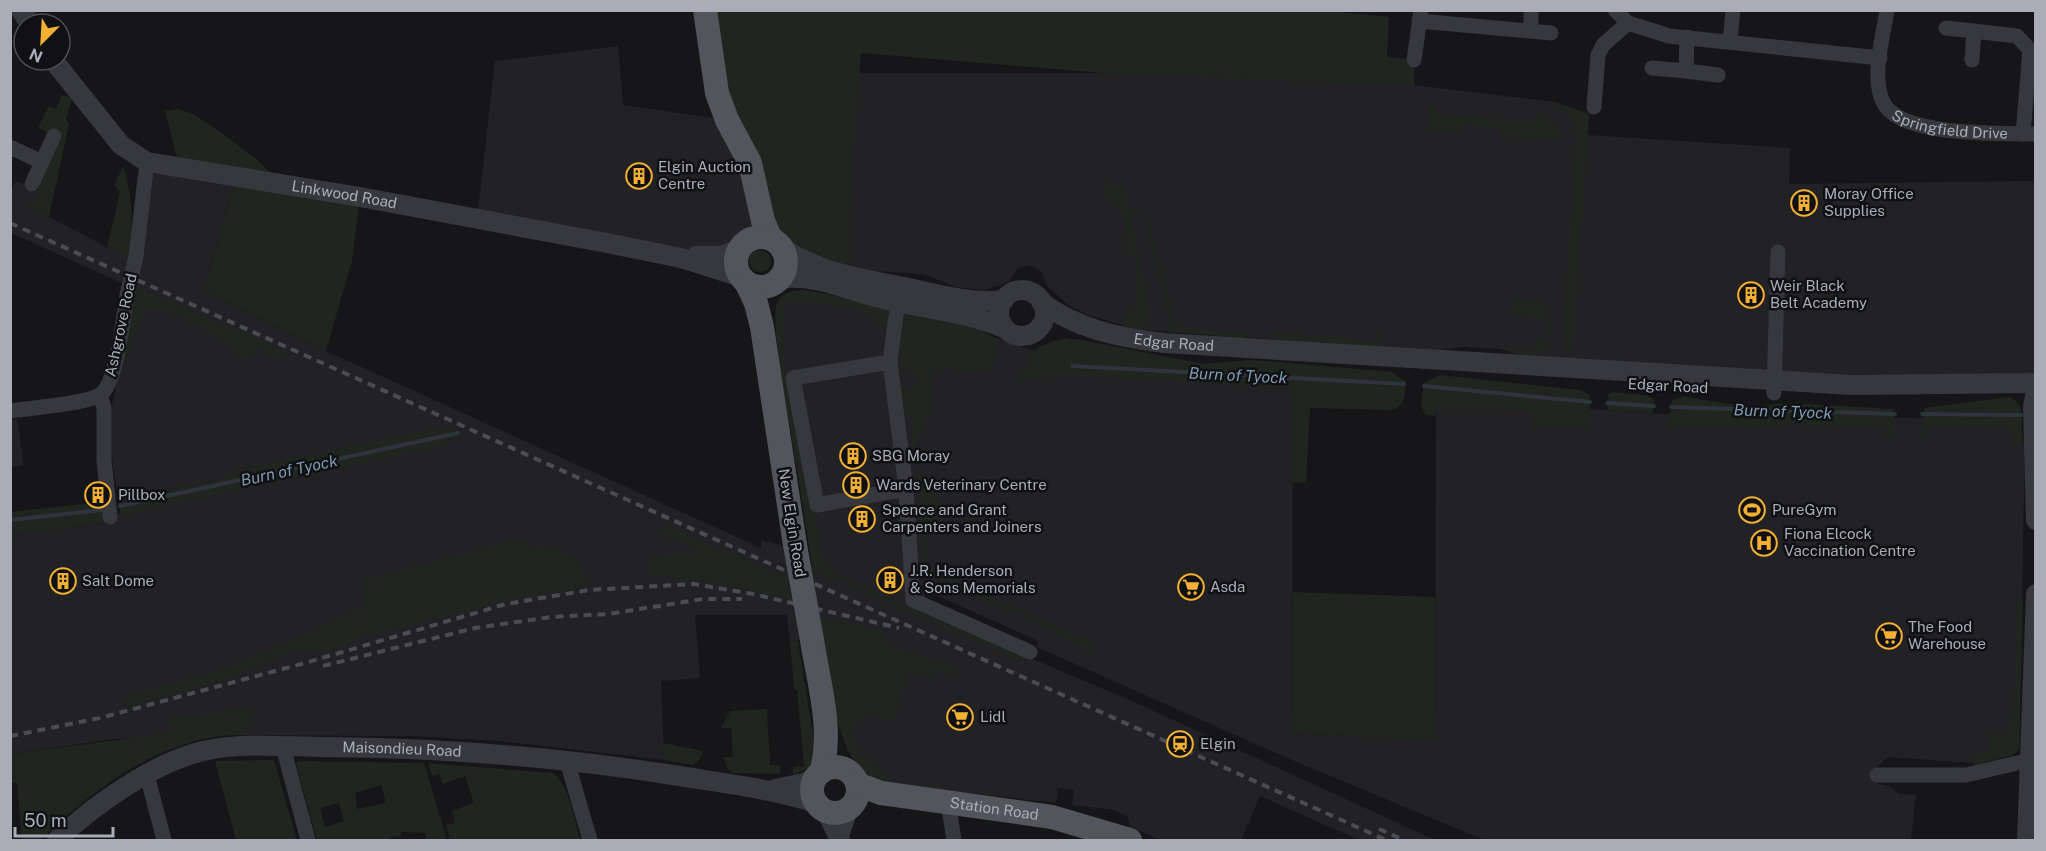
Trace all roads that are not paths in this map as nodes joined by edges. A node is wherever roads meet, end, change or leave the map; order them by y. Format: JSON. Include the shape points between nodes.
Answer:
{"nodes":[{"id":1,"x":705,"y":10,"type":"edge"},
{"id":2,"x":1531,"y":10,"type":"edge"},
{"id":3,"x":1615,"y":10,"type":"edge"},
{"id":4,"x":1733,"y":10,"type":"edge"},
{"id":5,"x":1887,"y":10,"type":"edge"},
{"id":6,"x":1420,"y":16,"type":"edge"},
{"id":7,"x":1628,"y":23,"type":"junction"},
{"id":8,"x":1946,"y":28,"type":"dead end"},
{"id":9,"x":1531,"y":31,"type":"junction"},
{"id":10,"x":1974,"y":31,"type":"junction"},
{"id":11,"x":1551,"y":33,"type":"dead end"},
{"id":12,"x":1687,"y":37,"type":"junction"},
{"id":13,"x":1730,"y":41,"type":"junction"},
{"id":14,"x":1880,"y":58,"type":"junction"},
{"id":15,"x":1414,"y":60,"type":"dead end"},
{"id":16,"x":1972,"y":60,"type":"dead end"},
{"id":17,"x":1652,"y":68,"type":"dead end"},
{"id":18,"x":1686,"y":71,"type":"junction"},
{"id":19,"x":63,"y":72,"type":"edge"},
{"id":20,"x":1718,"y":75,"type":"dead end"},
{"id":21,"x":1594,"y":107,"type":"dead end"},
{"id":22,"x":2029,"y":134,"type":"edge"},
{"id":23,"x":54,"y":136,"type":"dead end"},
{"id":24,"x":10,"y":147,"type":"edge"},
{"id":25,"x":42,"y":162,"type":"junction"},
{"id":26,"x":147,"y":162,"type":"junction"},
{"id":27,"x":32,"y":184,"type":"dead end"},
{"id":28,"x":755,"y":189,"type":"junction"},
{"id":29,"x":776,"y":242,"type":"junction"},
{"id":30,"x":741,"y":246,"type":"junction"},
{"id":31,"x":1778,"y":252,"type":"dead end"},
{"id":32,"x":681,"y":258,"type":"junction"},
{"id":33,"x":743,"y":280,"type":"junction"},
{"id":34,"x":776,"y":281,"type":"junction"},
{"id":35,"x":899,"y":294,"type":"junction"},
{"id":36,"x":1004,"y":300,"type":"junction"},
{"id":37,"x":1041,"y":302,"type":"junction"},
{"id":38,"x":762,"y":327,"type":"junction"},
{"id":39,"x":1004,"y":328,"type":"junction"},
{"id":40,"x":1039,"y":328,"type":"junction"},
{"id":41,"x":1091,"y":328,"type":"junction"},
{"id":42,"x":890,"y":362,"type":"junction"},
{"id":43,"x":1774,"y":387,"type":"junction"},
{"id":44,"x":2026,"y":389,"type":"edge"},
{"id":45,"x":100,"y":395,"type":"junction"},
{"id":46,"x":10,"y":411,"type":"edge"},
{"id":47,"x":906,"y":489,"type":"junction"},
{"id":48,"x":110,"y":517,"type":"dead end"},
{"id":49,"x":2036,"y":520,"type":"edge"},
{"id":50,"x":2036,"y":594,"type":"edge"},
{"id":51,"x":1030,"y":652,"type":"dead end"},
{"id":52,"x":824,"y":719,"type":"junction"},
{"id":53,"x":283,"y":747,"type":"junction"},
{"id":54,"x":2030,"y":760,"type":"junction"},
{"id":55,"x":567,"y":761,"type":"junction"},
{"id":56,"x":819,"y":774,"type":"junction"},
{"id":57,"x":147,"y":775,"type":"junction"},
{"id":58,"x":1877,"y":775,"type":"dead end"},
{"id":59,"x":773,"y":790,"type":"junction"},
{"id":60,"x":841,"y":797,"type":"junction"},
{"id":61,"x":948,"y":807,"type":"junction"},
{"id":62,"x":1073,"y":832,"type":"edge"},
{"id":63,"x":839,"y":838,"type":"edge"},
{"id":64,"x":57,"y":840,"type":"edge"},
{"id":65,"x":164,"y":840,"type":"edge"},
{"id":66,"x":308,"y":840,"type":"edge"},
{"id":67,"x":590,"y":840,"type":"edge"},
{"id":68,"x":954,"y":840,"type":"edge"},
{"id":69,"x":1101,"y":840,"type":"edge"},
{"id":70,"x":1130,"y":840,"type":"edge"},
{"id":71,"x":2027,"y":840,"type":"edge"}],
"edges":[{"from":1,"to":28,"type":"main road","via":[[717,93],[750,163]]},
{"from":2,"to":9,"type":"street"},
{"from":3,"to":7,"type":"street"},
{"from":4,"to":13,"type":"street"},
{"from":5,"to":14,"type":"street","name":"Springfield Drive"},
{"from":6,"to":9,"type":"street"},
{"from":6,"to":15,"type":"street"},
{"from":7,"to":12,"type":"street","via":[[1669,36]]},
{"from":7,"to":21,"type":"street","via":[[1603,45],[1598,55]]},
{"from":8,"to":10,"type":"street"},
{"from":9,"to":11,"type":"street"},
{"from":10,"to":16,"type":"street"},
{"from":10,"to":22,"type":"street","via":[[2017,36],[2030,50]]},
{"from":12,"to":13,"type":"street"},
{"from":12,"to":18,"type":"street"},
{"from":13,"to":14,"type":"street"},
{"from":14,"to":22,"type":"street","name":"Springfield Drive","via":[[1878,80],[1883,103],[1897,118],[1921,128]]},
{"from":17,"to":18,"type":"street"},
{"from":18,"to":20,"type":"street"},
{"from":19,"to":26,"type":"street","name":"Linkwood Road","via":[[121,145]]},
{"from":23,"to":25,"type":"street"},
{"from":24,"to":25,"type":"street"},
{"from":25,"to":27,"type":"street"},
{"from":26,"to":32,"type":"street","name":"Linkwood Road","via":[[360,197]]},
{"from":26,"to":45,"type":"street","name":"Ashgrove Road","bridge":true,"via":[[136,256],[111,379]]},
{"from":28,"to":29,"type":"main road","via":[[763,221]]},
{"from":28,"to":30,"type":"main road","via":[[750,225]]},
{"from":29,"to":30,"type":"main road","via":[[756,237]]},
{"from":29,"to":34,"type":"main road","via":[[785,264]]},
{"from":29,"to":35,"type":"street","via":[[809,264]]},
{"from":30,"to":32,"type":"street","name":"Linkwood Road","via":[[720,256]]},
{"from":30,"to":33,"type":"main road","via":[[735,262]]},
{"from":31,"to":43,"type":"street"},
{"from":32,"to":33,"type":"street","name":"Linkwood Road"},
{"from":33,"to":34,"type":"main road","via":[[761,287]]},
{"from":33,"to":38,"type":"main road","name":"New Elgin Road","via":[[756,303]]},
{"from":34,"to":35,"type":"street","via":[[810,279]]},
{"from":34,"to":38,"type":"main road","name":"New Elgin Road"},
{"from":35,"to":36,"type":"street","via":[[971,302]]},
{"from":35,"to":39,"type":"street"},
{"from":35,"to":42,"type":"street"},
{"from":36,"to":37,"type":"street","via":[[1020,290],[1035,295]]},
{"from":36,"to":39,"type":"street","via":[[999,308]]},
{"from":37,"to":40,"type":"street","via":[[1045,315]]},
{"from":37,"to":41,"type":"street","name":"Edgar Road"},
{"from":38,"to":52,"type":"main road","name":"New Elgin Road","bridge":true},
{"from":39,"to":40,"type":"street","via":[[1021,336]]},
{"from":40,"to":41,"type":"street","name":"Edgar Road"},
{"from":41,"to":43,"type":"street","name":"Edgar Road","via":[[1164,343]]},
{"from":42,"to":47,"type":"street"},
{"from":42,"to":47,"type":"street","via":[[793,378],[817,505]]},
{"from":43,"to":44,"type":"street","name":"Edgar Road","via":[[1978,383]]},
{"from":44,"to":49,"type":"street"},
{"from":45,"to":46,"type":"street","name":"Ashgrove Road"},
{"from":45,"to":48,"type":"street"},
{"from":47,"to":51,"type":"street","via":[[913,600]]},
{"from":50,"to":54,"type":"street"},
{"from":52,"to":56,"type":"main road","name":"New Elgin Road","via":[[825,759]]},
{"from":52,"to":60,"type":"main road","name":"New Elgin Road"},
{"from":53,"to":55,"type":"street","name":"Maisondieu Road","via":[[444,749]]},
{"from":53,"to":57,"type":"street","name":"Maisondieu Road","via":[[200,751]]},
{"from":53,"to":66,"type":"street"},
{"from":54,"to":58,"type":"street","via":[[1966,775]]},
{"from":54,"to":71,"type":"street"},
{"from":55,"to":59,"type":"street","name":"Maisondieu Road"},
{"from":55,"to":67,"type":"street"},
{"from":56,"to":59,"type":"street","name":"Maisondieu Road","via":[[804,783]]},
{"from":56,"to":60,"type":"main road","name":"New Elgin Road","via":[[812,792]]},
{"from":57,"to":64,"type":"street","name":"Maisondieu Road","via":[[95,806]]},
{"from":57,"to":65,"type":"street"},
{"from":59,"to":60,"type":"street","name":"Maisondieu Road"},
{"from":60,"to":61,"type":"main road","name":"Station Road","via":[[881,793]]},
{"from":60,"to":63,"type":"street"},
{"from":61,"to":62,"type":"main road","name":"Station Road"},
{"from":61,"to":68,"type":"street"},
{"from":62,"to":69,"type":"main road","name":"Station Road"},
{"from":62,"to":70,"type":"main road","name":"Station Road"}]}
